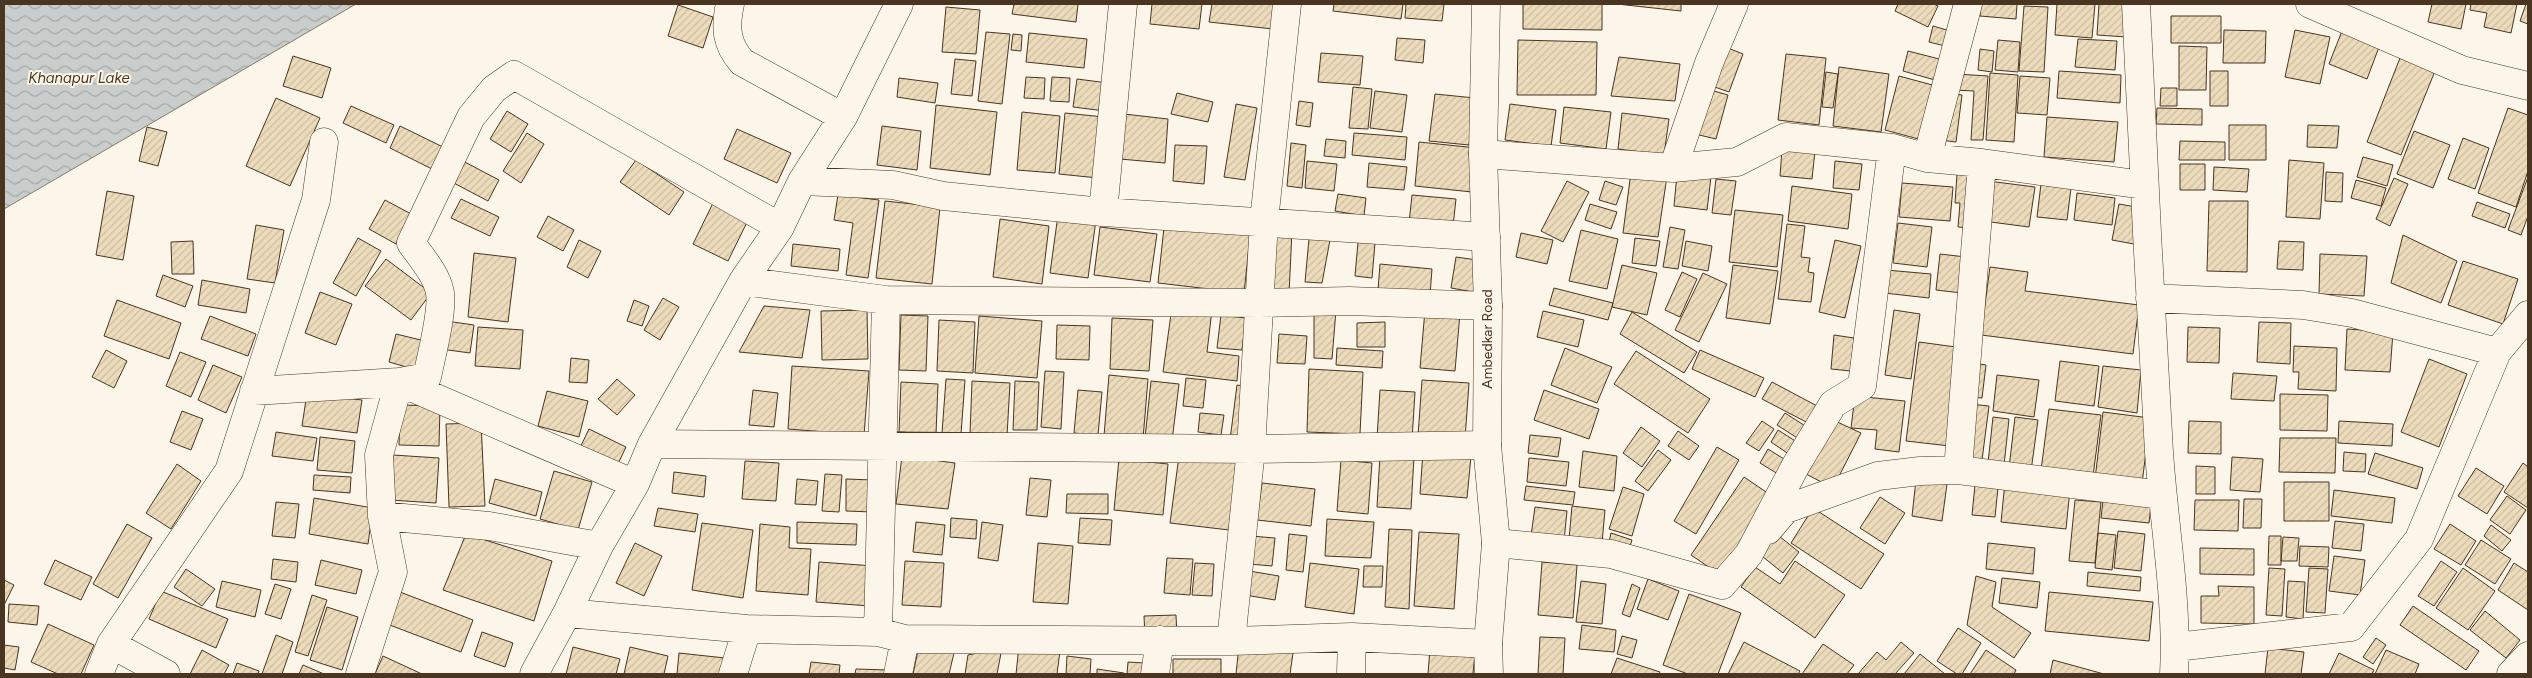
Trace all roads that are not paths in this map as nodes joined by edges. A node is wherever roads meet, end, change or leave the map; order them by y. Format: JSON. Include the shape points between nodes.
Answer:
{"nodes":[{"id":1,"x":730,"y":4,"type":"edge"},
{"id":2,"x":899,"y":4,"type":"edge"},
{"id":3,"x":1123,"y":4,"type":"edge"},
{"id":4,"x":1287,"y":4,"type":"edge"},
{"id":5,"x":1486,"y":4,"type":"edge"},
{"id":6,"x":1734,"y":4,"type":"edge"},
{"id":7,"x":1968,"y":4,"type":"edge"},
{"id":8,"x":2136,"y":4,"type":"edge"},
{"id":9,"x":2310,"y":4,"type":"edge"},
{"id":10,"x":2528,"y":86,"type":"edge"},
{"id":11,"x":843,"y":117,"type":"junction"},
{"id":12,"x":324,"y":142,"type":"dead end"},
{"id":13,"x":1892,"y":148,"type":"junction"},
{"id":14,"x":1483,"y":154,"type":"junction"},
{"id":15,"x":1927,"y":158,"type":"junction"},
{"id":16,"x":1982,"y":163,"type":"junction"},
{"id":17,"x":1673,"y":168,"type":"junction"},
{"id":18,"x":802,"y":181,"type":"junction"},
{"id":19,"x":2144,"y":185,"type":"junction"},
{"id":20,"x":1103,"y":212,"type":"junction"},
{"id":21,"x":1264,"y":221,"type":"junction"},
{"id":22,"x":780,"y":227,"type":"junction"},
{"id":23,"x":1486,"y":237,"type":"junction"},
{"id":24,"x":743,"y":282,"type":"junction"},
{"id":25,"x":2150,"y":298,"type":"junction"},
{"id":26,"x":886,"y":300,"type":"junction"},
{"id":27,"x":1260,"y":303,"type":"junction"},
{"id":28,"x":1488,"y":306,"type":"junction"},
{"id":29,"x":2528,"y":315,"type":"edge"},
{"id":30,"x":2498,"y":352,"type":"junction"},
{"id":31,"x":399,"y":382,"type":"junction"},
{"id":32,"x":254,"y":391,"type":"junction"},
{"id":33,"x":652,"y":444,"type":"junction"},
{"id":34,"x":1487,"y":445,"type":"junction"},
{"id":35,"x":882,"y":446,"type":"junction"},
{"id":36,"x":1251,"y":449,"type":"junction"},
{"id":37,"x":1958,"y":470,"type":"junction"},
{"id":38,"x":635,"y":484,"type":"junction"},
{"id":39,"x":2162,"y":495,"type":"junction"},
{"id":40,"x":382,"y":516,"type":"junction"},
{"id":41,"x":1496,"y":543,"type":"junction"},
{"id":42,"x":599,"y":546,"type":"junction"},
{"id":43,"x":1749,"y":554,"type":"junction"},
{"id":44,"x":567,"y":613,"type":"junction"},
{"id":45,"x":747,"y":629,"type":"junction"},
{"id":46,"x":878,"y":632,"type":"junction"},
{"id":47,"x":1352,"y":637,"type":"junction"},
{"id":48,"x":905,"y":639,"type":"junction"},
{"id":49,"x":1160,"y":640,"type":"junction"},
{"id":50,"x":1231,"y":641,"type":"junction"},
{"id":51,"x":111,"y":644,"type":"junction"},
{"id":52,"x":1488,"y":644,"type":"junction"},
{"id":53,"x":2176,"y":647,"type":"junction"},
{"id":54,"x":2528,"y":656,"type":"edge"},
{"id":55,"x":99,"y":674,"type":"edge"},
{"id":56,"x":166,"y":674,"type":"edge"},
{"id":57,"x":360,"y":674,"type":"edge"},
{"id":58,"x":534,"y":674,"type":"edge"},
{"id":59,"x":733,"y":674,"type":"edge"},
{"id":60,"x":898,"y":674,"type":"edge"},
{"id":61,"x":1154,"y":674,"type":"edge"},
{"id":62,"x":1351,"y":674,"type":"edge"},
{"id":63,"x":1489,"y":674,"type":"edge"},
{"id":64,"x":2174,"y":674,"type":"edge"},
{"id":65,"x":2511,"y":674,"type":"edge"}],
"edges":[{"from":1,"to":11,"type":"street","via":[[727,36],[742,62]]},
{"from":2,"to":11,"type":"street"},
{"from":3,"to":20,"type":"street"},
{"from":4,"to":21,"type":"street"},
{"from":5,"to":14,"type":"street","name":"Ambedkar Road"},
{"from":6,"to":17,"type":"street","via":[[1709,63]]},
{"from":7,"to":15,"type":"street"},
{"from":8,"to":19,"type":"street"},
{"from":9,"to":10,"type":"street","via":[[2462,70]]},
{"from":11,"to":18,"type":"street"},
{"from":12,"to":32,"type":"street","via":[[316,200]]},
{"from":13,"to":15,"type":"street"},
{"from":13,"to":17,"type":"street","via":[[1786,137],[1737,162]]},
{"from":13,"to":43,"type":"street","via":[[1862,386],[1833,404]]},
{"from":14,"to":17,"type":"street"},
{"from":14,"to":23,"type":"street","name":"Ambedkar Road"},
{"from":15,"to":16,"type":"street"},
{"from":16,"to":19,"type":"street"},
{"from":16,"to":37,"type":"street"},
{"from":18,"to":20,"type":"street","via":[[893,185],[943,196]]},
{"from":18,"to":22,"type":"street"},
{"from":19,"to":25,"type":"street"},
{"from":20,"to":21,"type":"street"},
{"from":21,"to":23,"type":"street"},
{"from":21,"to":27,"type":"street"},
{"from":22,"to":24,"type":"street"},
{"from":22,"to":31,"type":"street","via":[[514,75],[494,89],[471,117],[411,243],[428,266],[440,293],[427,377]]},
{"from":23,"to":28,"type":"street","name":"Ambedkar Road"},
{"from":24,"to":26,"type":"street"},
{"from":24,"to":33,"type":"street"},
{"from":25,"to":30,"type":"street","via":[[2303,305],[2352,313]]},
{"from":25,"to":39,"type":"street"},
{"from":26,"to":27,"type":"street"},
{"from":26,"to":35,"type":"street"},
{"from":27,"to":28,"type":"street","via":[[1349,301]]},
{"from":27,"to":36,"type":"street"},
{"from":28,"to":34,"type":"street","name":"Ambedkar Road"},
{"from":29,"to":30,"type":"street"},
{"from":30,"to":53,"type":"street","via":[[2419,539],[2351,626]]},
{"from":31,"to":32,"type":"street"},
{"from":31,"to":38,"type":"street"},
{"from":31,"to":40,"type":"street","via":[[379,455]]},
{"from":32,"to":51,"type":"street","via":[[229,471]]},
{"from":33,"to":35,"type":"street"},
{"from":33,"to":38,"type":"street"},
{"from":34,"to":36,"type":"street"},
{"from":34,"to":41,"type":"street","name":"Ambedkar Road"},
{"from":35,"to":36,"type":"street"},
{"from":35,"to":46,"type":"street"},
{"from":36,"to":50,"type":"street"},
{"from":37,"to":39,"type":"street"},
{"from":37,"to":43,"type":"street","via":[[1878,476],[1786,509]]},
{"from":38,"to":42,"type":"street"},
{"from":39,"to":53,"type":"street"},
{"from":40,"to":42,"type":"street","via":[[489,526]]},
{"from":40,"to":57,"type":"street","via":[[394,572]]},
{"from":41,"to":43,"type":"street","via":[[1611,554],[1722,585]]},
{"from":41,"to":52,"type":"street","name":"Ambedkar Road"},
{"from":42,"to":44,"type":"street"},
{"from":44,"to":45,"type":"street"},
{"from":44,"to":58,"type":"street"},
{"from":45,"to":46,"type":"street"},
{"from":45,"to":59,"type":"street"},
{"from":46,"to":48,"type":"street"},
{"from":47,"to":50,"type":"street"},
{"from":47,"to":52,"type":"street"},
{"from":47,"to":62,"type":"street"},
{"from":48,"to":49,"type":"street"},
{"from":48,"to":60,"type":"street"},
{"from":49,"to":50,"type":"street"},
{"from":49,"to":61,"type":"street"},
{"from":51,"to":55,"type":"street"},
{"from":51,"to":56,"type":"street"},
{"from":52,"to":63,"type":"street","name":"Ambedkar Road"},
{"from":53,"to":64,"type":"street"},
{"from":54,"to":65,"type":"street"}]}
